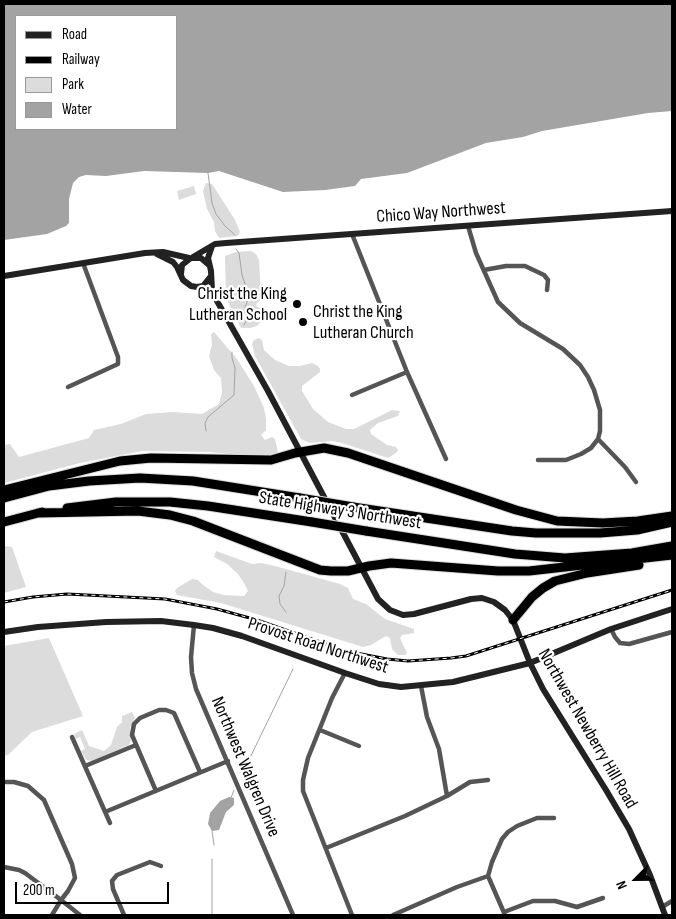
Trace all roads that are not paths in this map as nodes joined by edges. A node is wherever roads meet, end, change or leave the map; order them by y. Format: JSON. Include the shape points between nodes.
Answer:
{"nodes":[{"id":1,"x":672,"y":212,"type":"edge"},
{"id":2,"x":468,"y":226,"type":"junction"},
{"id":3,"x":352,"y":234,"type":"junction"},
{"id":4,"x":212,"y":246,"type":"junction"},
{"id":5,"x":153,"y":253,"type":"junction"},
{"id":6,"x":191,"y":258,"type":"junction"},
{"id":7,"x":83,"y":263,"type":"junction"},
{"id":8,"x":210,"y":266,"type":"junction"},
{"id":9,"x":484,"y":270,"type":"junction"},
{"id":10,"x":181,"y":274,"type":"junction"},
{"id":11,"x":211,"y":274,"type":"junction"},
{"id":12,"x":4,"y":276,"type":"edge"},
{"id":13,"x":194,"y":287,"type":"junction"},
{"id":14,"x":547,"y":290,"type":"dead end"},
{"id":15,"x":217,"y":301,"type":"junction"},
{"id":16,"x":407,"y":372,"type":"junction"},
{"id":17,"x":68,"y":387,"type":"dead end"},
{"id":18,"x":352,"y":395,"type":"dead end"},
{"id":19,"x":598,"y":438,"type":"junction"},
{"id":20,"x":300,"y":452,"type":"junction"},
{"id":21,"x":446,"y":459,"type":"dead end"},
{"id":22,"x":538,"y":460,"type":"dead end"},
{"id":23,"x":636,"y":482,"type":"dead end"},
{"id":24,"x":4,"y":490,"type":"edge"},
{"id":25,"x":4,"y":498,"type":"edge"},
{"id":26,"x":38,"y":513,"type":"junction"},
{"id":27,"x":672,"y":516,"type":"edge"},
{"id":28,"x":4,"y":522,"type":"edge"},
{"id":29,"x":672,"y":522,"type":"edge"},
{"id":30,"x":672,"y":546,"type":"edge"},
{"id":31,"x":672,"y":556,"type":"edge"},
{"id":32,"x":361,"y":567,"type":"junction"},
{"id":33,"x":672,"y":609,"type":"edge"},
{"id":34,"x":513,"y":620,"type":"junction"},
{"id":35,"x":194,"y":625,"type":"junction"},
{"id":36,"x":611,"y":629,"type":"junction"},
{"id":37,"x":4,"y":632,"type":"edge"},
{"id":38,"x":672,"y":632,"type":"edge"},
{"id":39,"x":530,"y":663,"type":"junction"},
{"id":40,"x":345,"y":673,"type":"junction"},
{"id":41,"x":421,"y":686,"type":"junction"},
{"id":42,"x":320,"y":730,"type":"junction"},
{"id":43,"x":72,"y":736,"type":"dead end"},
{"id":44,"x":136,"y":745,"type":"junction"},
{"id":45,"x":359,"y":746,"type":"dead end"},
{"id":46,"x":228,"y":761,"type":"junction"},
{"id":47,"x":85,"y":766,"type":"junction"},
{"id":48,"x":200,"y":772,"type":"junction"},
{"id":49,"x":488,"y":780,"type":"dead end"},
{"id":50,"x":4,"y":782,"type":"edge"},
{"id":51,"x":156,"y":791,"type":"junction"},
{"id":52,"x":447,"y":796,"type":"junction"},
{"id":53,"x":105,"y":812,"type":"junction"},
{"id":54,"x":554,"y":818,"type":"dead end"},
{"id":55,"x":110,"y":823,"type":"dead end"},
{"id":56,"x":326,"y":848,"type":"junction"},
{"id":57,"x":161,"y":866,"type":"dead end"},
{"id":58,"x":4,"y":868,"type":"edge"},
{"id":59,"x":488,"y":876,"type":"junction"},
{"id":60,"x":603,"y":898,"type":"dead end"},
{"id":61,"x":61,"y":900,"type":"junction"},
{"id":62,"x":672,"y":901,"type":"edge"},
{"id":63,"x":662,"y":908,"type":"junction"},
{"id":64,"x":505,"y":914,"type":"edge"},
{"id":65,"x":52,"y":915,"type":"edge"},
{"id":66,"x":80,"y":915,"type":"edge"},
{"id":67,"x":124,"y":915,"type":"edge"},
{"id":68,"x":293,"y":915,"type":"edge"},
{"id":69,"x":352,"y":915,"type":"edge"},
{"id":70,"x":393,"y":915,"type":"edge"},
{"id":71,"x":665,"y":915,"type":"edge"}],
"edges":[{"from":1,"to":2,"type":"main road","name":"Chico Way Northwest"},
{"from":2,"to":3,"type":"main road","name":"Chico Way Northwest"},
{"from":2,"to":9,"type":"street"},
{"from":3,"to":4,"type":"main road","name":"Chico Way Northwest"},
{"from":3,"to":16,"type":"street"},
{"from":4,"to":6,"type":"main road","name":"Chico Way Northwest"},
{"from":4,"to":8,"type":"main road","via":[[208,256]]},
{"from":5,"to":6,"type":"main road"},
{"from":5,"to":7,"type":"main road"},
{"from":5,"to":10,"type":"main road","via":[[171,260]]},
{"from":6,"to":8,"type":"main road","via":[[202,258]]},
{"from":6,"to":10,"type":"main road","via":[[182,265]]},
{"from":7,"to":12,"type":"main road"},
{"from":7,"to":17,"type":"street","via":[[118,364]]},
{"from":8,"to":11,"type":"main road"},
{"from":9,"to":14,"type":"street","via":[[525,266],[544,275],[548,280]]},
{"from":9,"to":19,"type":"street","via":[[498,302],[506,310],[520,323],[563,349],[580,365],[600,410]]},
{"from":10,"to":13,"type":"main road","via":[[185,283]]},
{"from":11,"to":13,"type":"main road","via":[[204,285]]},
{"from":11,"to":15,"type":"main road","name":"Northwest Newberry Hill Road"},
{"from":13,"to":15,"type":"main road","name":"Northwest Newberry Hill Road"},
{"from":15,"to":20,"type":"main road","name":"Northwest Newberry Hill Road"},
{"from":16,"to":18,"type":"street"},
{"from":16,"to":21,"type":"street"},
{"from":19,"to":22,"type":"street","via":[[591,448],[566,460]]},
{"from":19,"to":23,"type":"street"},
{"from":20,"to":24,"type":"highway","via":[[271,460],[151,458],[120,461]]},
{"from":20,"to":27,"type":"highway","via":[[324,448],[336,450],[557,521],[618,522]]},
{"from":20,"to":32,"type":"main road","name":"Northwest Newberry Hill Road"},
{"from":25,"to":29,"type":"highway","name":"State Highway 3 Northwest","bridge":true,"via":[[49,486],[140,478],[193,482],[536,533],[600,534]]},
{"from":26,"to":28,"type":"highway","name":"State Highway 3 Northwest"},
{"from":26,"to":30,"type":"highway","name":"State Highway 3 Northwest","bridge":true,"via":[[98,504],[156,502],[202,506],[515,554],[565,558]]},
{"from":26,"to":32,"type":"highway","via":[[159,513],[193,521],[320,570],[343,571]]},
{"from":31,"to":32,"type":"highway","via":[[529,571],[391,563]]},
{"from":31,"to":34,"type":"highway","via":[[555,581],[532,597]]},
{"from":32,"to":34,"type":"main road","name":"Northwest Newberry Hill Road","via":[[382,604],[398,614],[414,614],[482,598],[500,605]]},
{"from":33,"to":36,"type":"main road","name":"Provost Road Northwest"},
{"from":34,"to":39,"type":"main road","name":"Northwest Newberry Hill Road"},
{"from":35,"to":37,"type":"main road","name":"Provost Road Northwest","via":[[161,621],[106,622]]},
{"from":35,"to":40,"type":"main road","name":"Provost Road Northwest","via":[[235,634]]},
{"from":35,"to":46,"type":"street","name":"Northwest Walgren Drive","via":[[191,657],[194,681]]},
{"from":36,"to":38,"type":"street","via":[[620,643]]},
{"from":36,"to":39,"type":"main road","name":"Provost Road Northwest"},
{"from":39,"to":41,"type":"main road","name":"Provost Road Northwest","via":[[453,682]]},
{"from":39,"to":63,"type":"main road","name":"Northwest Newberry Hill Road","via":[[621,816],[645,863]]},
{"from":40,"to":41,"type":"main road","name":"Provost Road Northwest","via":[[379,684]]},
{"from":40,"to":42,"type":"street"},
{"from":41,"to":52,"type":"street","via":[[427,717],[439,749]]},
{"from":42,"to":45,"type":"street"},
{"from":42,"to":56,"type":"street","via":[[305,770],[303,791]]},
{"from":43,"to":47,"type":"street"},
{"from":44,"to":47,"type":"street"},
{"from":44,"to":48,"type":"street","via":[[132,731],[136,721],[159,710],[169,710],[177,718]]},
{"from":44,"to":51,"type":"street"},
{"from":46,"to":48,"type":"street"},
{"from":46,"to":68,"type":"street","name":"Northwest Walgren Drive"},
{"from":47,"to":53,"type":"street"},
{"from":48,"to":51,"type":"street"},
{"from":49,"to":52,"type":"street","via":[[470,782]]},
{"from":50,"to":61,"type":"street","via":[[28,786],[44,800],[74,871],[75,878]]},
{"from":51,"to":53,"type":"street"},
{"from":52,"to":56,"type":"street"},
{"from":53,"to":55,"type":"street"},
{"from":54,"to":59,"type":"street","via":[[537,818],[508,832],[502,839]]},
{"from":56,"to":69,"type":"street"},
{"from":57,"to":67,"type":"street","via":[[150,862],[117,875],[112,881]]},
{"from":58,"to":61,"type":"street","via":[[25,873]]},
{"from":59,"to":64,"type":"street"},
{"from":59,"to":70,"type":"street"},
{"from":60,"to":64,"type":"street","via":[[577,907],[555,901],[533,901]]},
{"from":61,"to":65,"type":"street"},
{"from":61,"to":66,"type":"street"},
{"from":62,"to":63,"type":"street"},
{"from":63,"to":71,"type":"main road","name":"Northwest Newberry Hill Road"}]}
